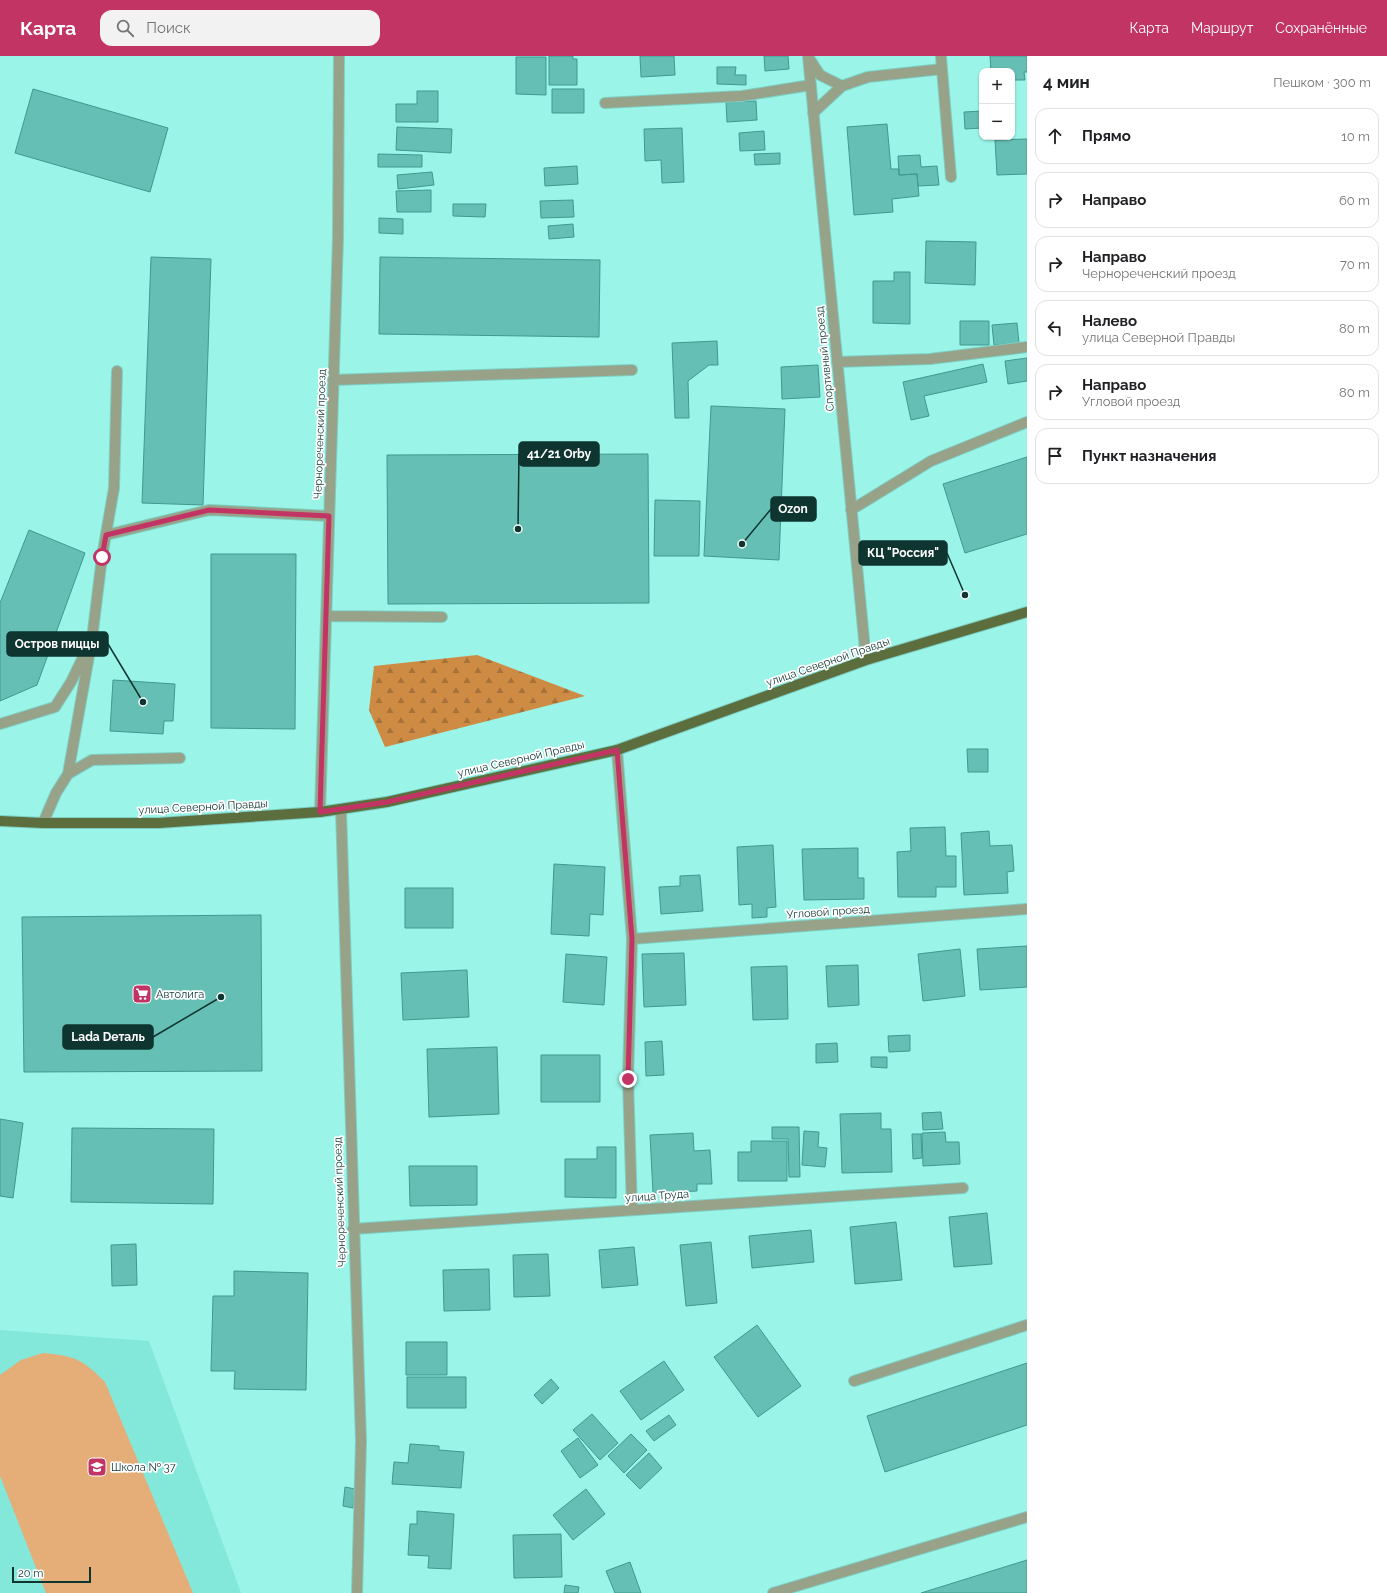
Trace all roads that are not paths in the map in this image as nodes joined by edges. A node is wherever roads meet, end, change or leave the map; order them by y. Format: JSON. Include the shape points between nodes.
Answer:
{"nodes":[{"id":1,"x":339,"y":56,"type":"edge"},
{"id":2,"x":808,"y":56,"type":"edge"},
{"id":3,"x":941,"y":56,"type":"edge"},
{"id":4,"x":942,"y":69,"type":"junction"},
{"id":5,"x":811,"y":85,"type":"junction"},
{"id":6,"x":842,"y":86,"type":"junction"},
{"id":7,"x":605,"y":103,"type":"dead end"},
{"id":8,"x":813,"y":113,"type":"junction"},
{"id":9,"x":951,"y":177,"type":"dead end"},
{"id":10,"x":1027,"y":347,"type":"edge"},
{"id":11,"x":837,"y":362,"type":"junction"},
{"id":12,"x":632,"y":370,"type":"dead end"},
{"id":13,"x":116,"y":371,"type":"dead end"},
{"id":14,"x":333,"y":380,"type":"junction"},
{"id":15,"x":1027,"y":422,"type":"edge"},
{"id":16,"x":851,"y":510,"type":"junction"},
{"id":17,"x":329,"y":516,"type":"junction"},
{"id":18,"x":106,"y":535,"type":"junction"},
{"id":19,"x":1027,"y":612,"type":"edge"},
{"id":20,"x":326,"y":616,"type":"junction"},
{"id":21,"x":442,"y":617,"type":"dead end"},
{"id":22,"x":92,"y":639,"type":"junction"},
{"id":23,"x":866,"y":660,"type":"junction"},
{"id":24,"x":0,"y":724,"type":"edge"},
{"id":25,"x":617,"y":750,"type":"junction"},
{"id":26,"x":180,"y":758,"type":"dead end"},
{"id":27,"x":68,"y":774,"type":"junction"},
{"id":28,"x":341,"y":810,"type":"junction"},
{"id":29,"x":320,"y":812,"type":"junction"},
{"id":30,"x":0,"y":821,"type":"edge"},
{"id":31,"x":43,"y":823,"type":"junction"},
{"id":32,"x":1027,"y":909,"type":"edge"},
{"id":33,"x":632,"y":939,"type":"junction"},
{"id":34,"x":963,"y":1188,"type":"dead end"},
{"id":35,"x":632,"y":1210,"type":"junction"},
{"id":36,"x":353,"y":1229,"type":"junction"},
{"id":37,"x":1027,"y":1325,"type":"edge"},
{"id":38,"x":854,"y":1381,"type":"dead end"},
{"id":39,"x":1027,"y":1517,"type":"edge"},
{"id":40,"x":357,"y":1593,"type":"edge"},
{"id":41,"x":773,"y":1593,"type":"edge"}],
"edges":[{"from":1,"to":14,"type":"street","name":"Чернореченский проезд","via":[[338,237]]},
{"from":2,"to":5,"type":"street","name":"Спортивный проезд"},
{"from":2,"to":6,"type":"street","via":[[820,75]]},
{"from":3,"to":4,"type":"street"},
{"from":4,"to":6,"type":"street","via":[[868,77]]},
{"from":4,"to":9,"type":"street"},
{"from":5,"to":7,"type":"street","via":[[742,96]]},
{"from":5,"to":8,"type":"street","name":"Спортивный проезд"},
{"from":6,"to":8,"type":"street"},
{"from":8,"to":11,"type":"street","name":"Спортивный проезд"},
{"from":10,"to":11,"type":"street","via":[[930,359]]},
{"from":11,"to":16,"type":"street","name":"Спортивный проезд"},
{"from":12,"to":14,"type":"street"},
{"from":13,"to":18,"type":"street","via":[[114,488]]},
{"from":14,"to":17,"type":"street","name":"Чернореченский проезд"},
{"from":15,"to":16,"type":"street","via":[[931,461]]},
{"from":16,"to":23,"type":"street","name":"Спортивный проезд"},
{"from":17,"to":18,"type":"street","via":[[209,510]]},
{"from":17,"to":20,"type":"street","name":"Чернореченский проезд"},
{"from":18,"to":22,"type":"street"},
{"from":19,"to":23,"type":"main road","name":"улица Северной Правды"},
{"from":20,"to":21,"type":"street"},
{"from":20,"to":29,"type":"street","name":"Чернореченский проезд"},
{"from":22,"to":24,"type":"street","via":[[71,682],[55,707]]},
{"from":22,"to":27,"type":"street"},
{"from":23,"to":25,"type":"main road","name":"улица Северной Правды"},
{"from":25,"to":28,"type":"main road","name":"улица Северной Правды"},
{"from":25,"to":33,"type":"street"},
{"from":26,"to":27,"type":"street","via":[[92,760]]},
{"from":27,"to":31,"type":"street","via":[[56,793]]},
{"from":28,"to":29,"type":"main road","name":"улица Северной Правды"},
{"from":28,"to":36,"type":"street","name":"Чернореченский проезд"},
{"from":29,"to":31,"type":"main road","name":"улица Северной Правды","via":[[159,823]]},
{"from":30,"to":31,"type":"main road","name":"улица Северной Правды"},
{"from":32,"to":33,"type":"street","name":"Угловой проезд"},
{"from":33,"to":35,"type":"street","via":[[628,1079]]},
{"from":34,"to":35,"type":"street","name":"улица Труда"},
{"from":35,"to":36,"type":"street","name":"улица Труда"},
{"from":36,"to":40,"type":"street","name":"Чернореченский проезд","via":[[361,1441]]},
{"from":37,"to":38,"type":"street"},
{"from":39,"to":41,"type":"street"}]}
